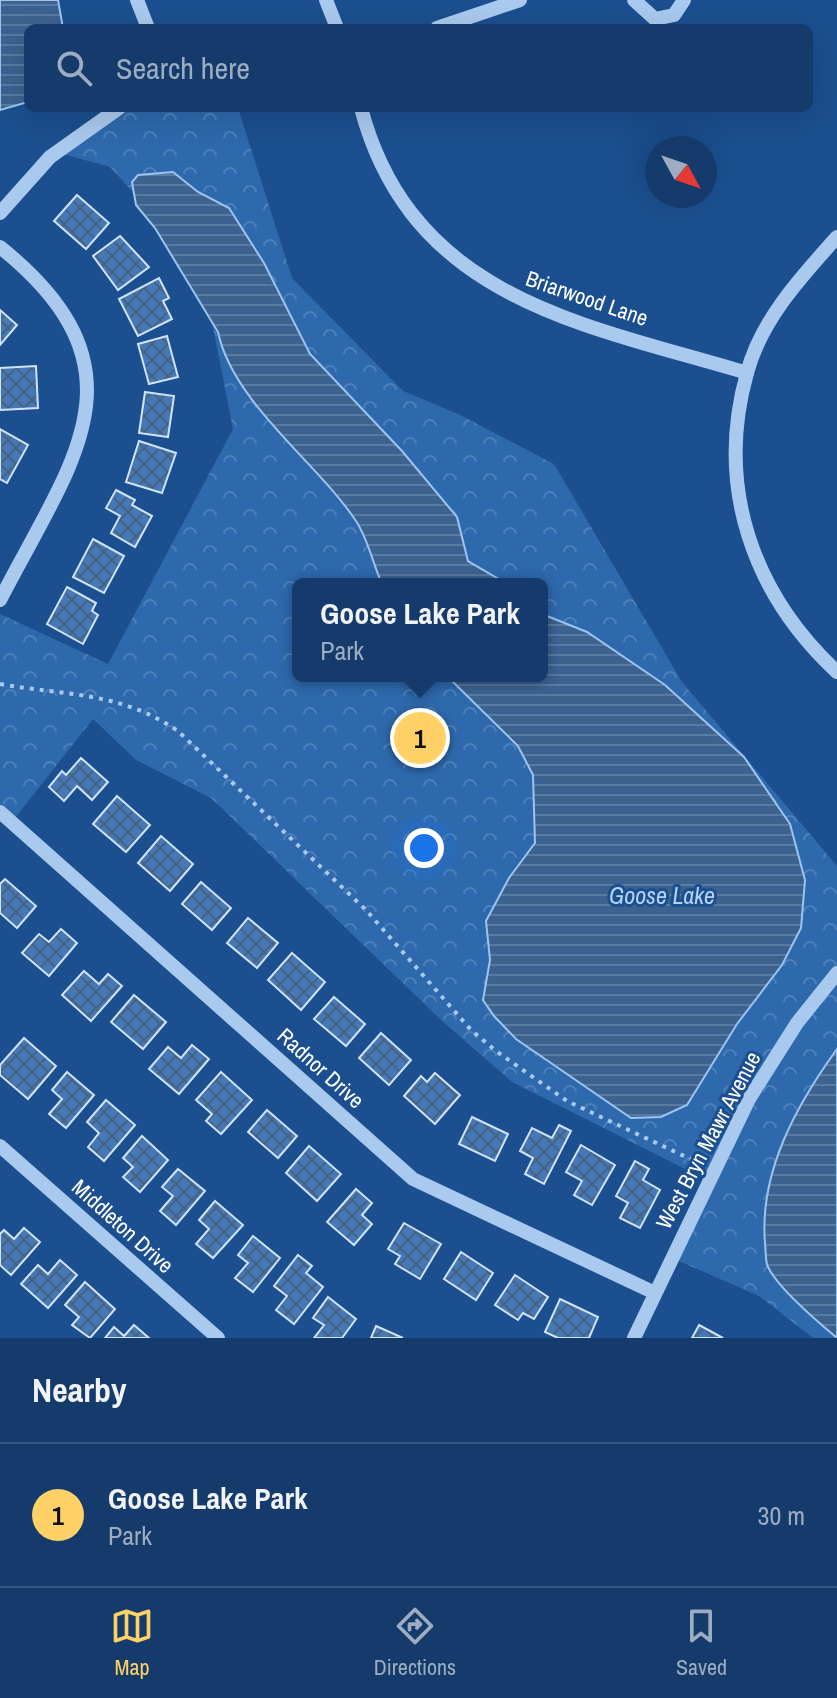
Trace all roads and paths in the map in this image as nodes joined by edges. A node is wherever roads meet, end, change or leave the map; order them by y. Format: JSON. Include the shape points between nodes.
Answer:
{"nodes":[{"id":1,"x":137,"y":0,"type":"edge"},
{"id":2,"x":326,"y":0,"type":"edge"},
{"id":3,"x":520,"y":0,"type":"edge"},
{"id":4,"x":634,"y":0,"type":"edge"},
{"id":5,"x":684,"y":0,"type":"edge"},
{"id":6,"x":495,"y":5,"type":"edge"},
{"id":7,"x":146,"y":24,"type":"edge"},
{"id":8,"x":335,"y":24,"type":"edge"},
{"id":9,"x":447,"y":24,"type":"edge"},
{"id":10,"x":113,"y":112,"type":"edge"},
{"id":11,"x":362,"y":112,"type":"edge"},
{"id":12,"x":0,"y":213,"type":"edge"},
{"id":13,"x":837,"y":237,"type":"edge"},
{"id":14,"x":0,"y":247,"type":"edge"},
{"id":15,"x":747,"y":373,"type":"junction"},
{"id":16,"x":0,"y":600,"type":"edge"},
{"id":17,"x":837,"y":672,"type":"edge"},
{"id":18,"x":0,"y":684,"type":"edge"},
{"id":19,"x":0,"y":812,"type":"edge"},
{"id":20,"x":837,"y":973,"type":"edge"},
{"id":21,"x":0,"y":1146,"type":"edge"},
{"id":22,"x":713,"y":1169,"type":"junction"},
{"id":23,"x":655,"y":1293,"type":"junction"},
{"id":24,"x":218,"y":1338,"type":"edge"},
{"id":25,"x":634,"y":1338,"type":"edge"}],
"edges":[{"from":1,"to":7,"type":"street"},
{"from":2,"to":8,"type":"street"},
{"from":3,"to":6,"type":"street"},
{"from":4,"to":5,"type":"street","via":[[655,19],[674,15]]},
{"from":6,"to":9,"type":"street"},
{"from":10,"to":12,"type":"street","via":[[50,157]]},
{"from":11,"to":15,"type":"street","name":"Briarwood Lane","via":[[377,155],[405,204],[445,250],[491,285],[548,313]]},
{"from":13,"to":15,"type":"street","via":[[773,316]]},
{"from":14,"to":16,"type":"street","via":[[56,299],[88,367],[85,420],[74,456]]},
{"from":15,"to":17,"type":"street","via":[[735,468],[747,535],[786,617]]},
{"from":18,"to":22,"type":"path","via":[[127,703],[178,731],[334,878],[496,1051],[567,1101]]},
{"from":19,"to":23,"type":"street","name":"Radnor Drive","via":[[413,1179]]},
{"from":20,"to":22,"type":"street","name":"West Bryn Mawr Avenue","via":[[797,1023]]},
{"from":21,"to":24,"type":"street","name":"Middleton Drive"},
{"from":22,"to":23,"type":"street","name":"West Bryn Mawr Avenue"},
{"from":23,"to":25,"type":"street","name":"West Bryn Mawr Avenue"}]}
